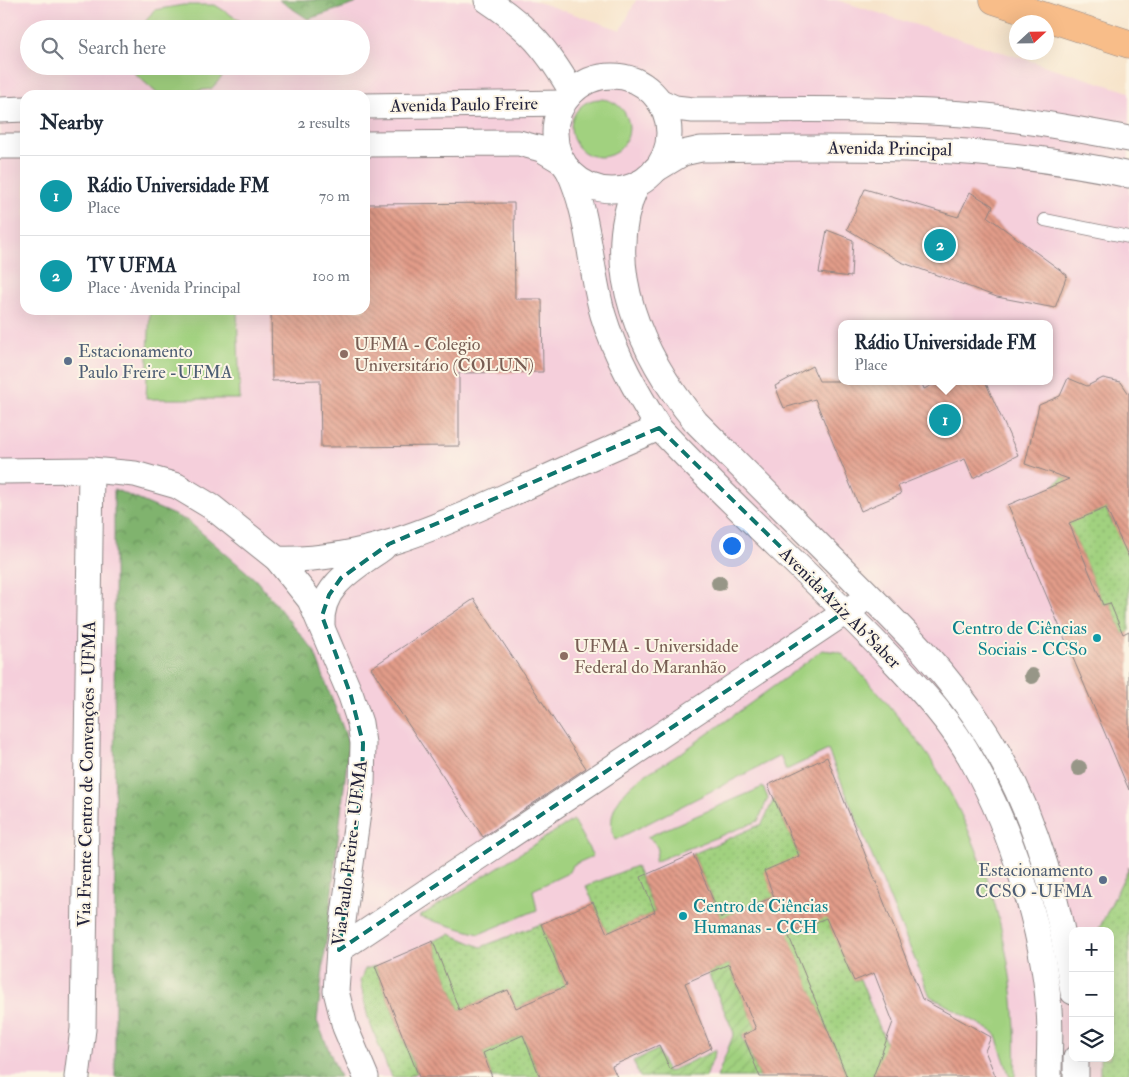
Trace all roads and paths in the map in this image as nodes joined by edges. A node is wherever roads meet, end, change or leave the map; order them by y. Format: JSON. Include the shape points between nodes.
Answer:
{"nodes":[{"id":1,"x":487,"y":0,"type":"edge"},
{"id":2,"x":1009,"y":2,"type":"edge"},
{"id":3,"x":1129,"y":44,"type":"edge"},
{"id":4,"x":567,"y":98,"type":"junction"},
{"id":5,"x":659,"y":101,"type":"junction"},
{"id":6,"x":370,"y":106,"type":"edge"},
{"id":7,"x":20,"y":109,"type":"edge"},
{"id":8,"x":0,"y":110,"type":"edge"},
{"id":9,"x":1129,"y":139,"type":"edge"},
{"id":10,"x":370,"y":144,"type":"edge"},
{"id":11,"x":0,"y":146,"type":"edge"},
{"id":12,"x":20,"y":146,"type":"edge"},
{"id":13,"x":566,"y":165,"type":"junction"},
{"id":14,"x":1129,"y":175,"type":"edge"},
{"id":15,"x":646,"y":177,"type":"junction"},
{"id":16,"x":1046,"y":220,"type":"dead end"},
{"id":17,"x":1129,"y":237,"type":"edge"},
{"id":18,"x":659,"y":428,"type":"junction"},
{"id":19,"x":91,"y":470,"type":"junction"},
{"id":20,"x":0,"y":471,"type":"edge"},
{"id":21,"x":389,"y":544,"type":"junction"},
{"id":22,"x":277,"y":559,"type":"junction"},
{"id":23,"x":870,"y":596,"type":"junction"},
{"id":24,"x":846,"y":612,"type":"junction"},
{"id":25,"x":322,"y":626,"type":"junction"},
{"id":26,"x":339,"y":950,"type":"junction"},
{"id":27,"x":1070,"y":972,"type":"edge"},
{"id":28,"x":1076,"y":1062,"type":"edge"},
{"id":29,"x":77,"y":1077,"type":"edge"},
{"id":30,"x":366,"y":1077,"type":"edge"},
{"id":31,"x":1049,"y":1077,"type":"edge"},
{"id":32,"x":1076,"y":1077,"type":"edge"}],
"edges":[{"from":1,"to":4,"type":"street","via":[[529,32],[557,67]]},
{"from":2,"to":3,"type":"highway"},
{"from":4,"to":5,"type":"street","via":[[585,82],[617,76],[648,88]]},
{"from":4,"to":6,"type":"street","name":"Avenida Paulo Freire"},
{"from":4,"to":13,"type":"street","via":[[555,133],[557,148]]},
{"from":5,"to":9,"type":"street","name":"Avenida Principal","via":[[675,108],[692,110],[830,109],[985,116]]},
{"from":5,"to":15,"type":"street","via":[[667,118],[669,137],[665,155]]},
{"from":7,"to":8,"type":"street"},
{"from":10,"to":13,"type":"street","via":[[519,143],[540,149]]},
{"from":11,"to":12,"type":"street"},
{"from":13,"to":15,"type":"street","via":[[582,182],[600,189],[619,190]]},
{"from":13,"to":18,"type":"street","name":"Avenida Aziz Ab'Saber","via":[[583,208],[603,315],[638,393]]},
{"from":14,"to":15,"type":"street","name":"Avenida Principal","via":[[1082,164],[989,152],[864,147],[701,149],[683,153]]},
{"from":15,"to":23,"type":"street","name":"Avenida Aziz Ab'Saber","via":[[624,220],[623,269],[638,326],[672,393],[696,422]]},
{"from":16,"to":17,"type":"lane"},
{"from":18,"to":21,"type":"street","via":[[473,511]]},
{"from":18,"to":24,"type":"street","name":"Avenida Aziz Ab'Saber"},
{"from":19,"to":20,"type":"street","name":"Via Paulo Freire - UFMA"},
{"from":19,"to":22,"type":"street","name":"Via Paulo Freire - UFMA","via":[[136,474],[177,486],[212,507]]},
{"from":19,"to":29,"type":"street","name":"Via Frente Centro de Convenções -UFMA","via":[[84,1019]]},
{"from":21,"to":22,"type":"street","via":[[321,557]]},
{"from":21,"to":25,"type":"street","via":[[341,578],[324,606]]},
{"from":22,"to":25,"type":"street","name":"Via Paulo Freire - UFMA","via":[[310,600]]},
{"from":23,"to":24,"type":"street"},
{"from":23,"to":27,"type":"street","name":"Avenida Aziz Ab'Saber","via":[[935,664],[987,734],[1007,772],[1042,857]]},
{"from":24,"to":26,"type":"street"},
{"from":24,"to":31,"type":"street","name":"Avenida Aziz Ab'Saber","via":[[914,683],[948,725],[972,760],[995,805],[1026,892],[1039,948],[1049,1010]]},
{"from":25,"to":26,"type":"street","name":"Via Paulo Freire - UFMA","via":[[351,696],[363,743],[362,784]]},
{"from":26,"to":30,"type":"street","name":"Via Paulo Freire - UFMA","via":[[336,991],[345,1028]]},
{"from":28,"to":32,"type":"street"}]}
